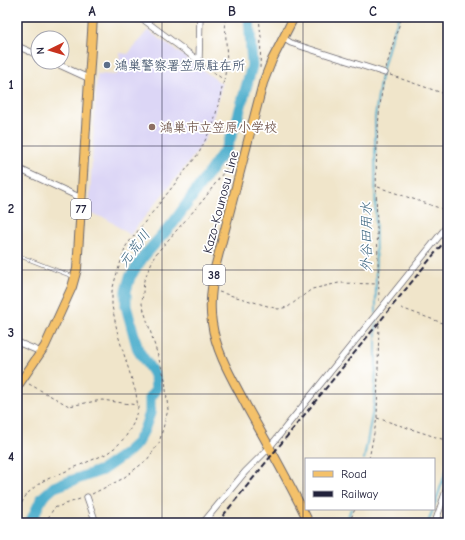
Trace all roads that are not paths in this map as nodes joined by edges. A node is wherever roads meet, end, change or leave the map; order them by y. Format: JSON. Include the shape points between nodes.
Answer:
{"nodes":[{"id":1,"x":93,"y":17,"type":"edge"},
{"id":2,"x":140,"y":17,"type":"edge"},
{"id":3,"x":200,"y":17,"type":"edge"},
{"id":4,"x":294,"y":17,"type":"edge"},
{"id":5,"x":283,"y":38,"type":"junction"},
{"id":6,"x":17,"y":46,"type":"edge"},
{"id":7,"x":30,"y":52,"type":"edge"},
{"id":8,"x":70,"y":70,"type":"edge"},
{"id":9,"x":385,"y":73,"type":"road end"},
{"id":10,"x":88,"y":78,"type":"junction"},
{"id":11,"x":17,"y":168,"type":"edge"},
{"id":12,"x":81,"y":198,"type":"junction"},
{"id":13,"x":448,"y":225,"type":"edge"},
{"id":14,"x":17,"y":255,"type":"edge"},
{"id":15,"x":75,"y":277,"type":"junction"},
{"id":16,"x":17,"y":342,"type":"edge"},
{"id":17,"x":41,"y":352,"type":"junction"},
{"id":18,"x":19,"y":383,"type":"edge"},
{"id":19,"x":269,"y":448,"type":"junction"},
{"id":20,"x":448,"y":485,"type":"edge"},
{"id":21,"x":87,"y":497,"type":"road end"},
{"id":22,"x":96,"y":523,"type":"edge"},
{"id":23,"x":203,"y":523,"type":"edge"},
{"id":24,"x":309,"y":523,"type":"edge"},
{"id":25,"x":435,"y":523,"type":"edge"}],
"edges":[{"from":1,"to":10,"type":"main road","number":"77"},
{"from":2,"to":3,"type":"street","via":[[199,61]]},
{"from":4,"to":5,"type":"main road","name":"Kazo-Kounosu Line","number":"38"},
{"from":5,"to":9,"type":"street","via":[[291,43]]},
{"from":5,"to":19,"type":"main road","name":"Kazo-Kounosu Line","number":"38","via":[[263,83],[211,291],[212,324],[218,347]]},
{"from":6,"to":7,"type":"street"},
{"from":8,"to":10,"type":"street"},
{"from":10,"to":12,"type":"main road","number":"77"},
{"from":11,"to":12,"type":"street"},
{"from":12,"to":15,"type":"main road","number":"77"},
{"from":13,"to":19,"type":"street"},
{"from":14,"to":15,"type":"lane"},
{"from":15,"to":17,"type":"main road","number":"77","via":[[61,313]]},
{"from":16,"to":17,"type":"street"},
{"from":17,"to":18,"type":"main road","number":"77"},
{"from":19,"to":23,"type":"street","via":[[245,472]]},
{"from":19,"to":24,"type":"main road","name":"Kazo-Kounosu Line","number":"38"},
{"from":20,"to":25,"type":"street"},
{"from":21,"to":22,"type":"street"}]}
